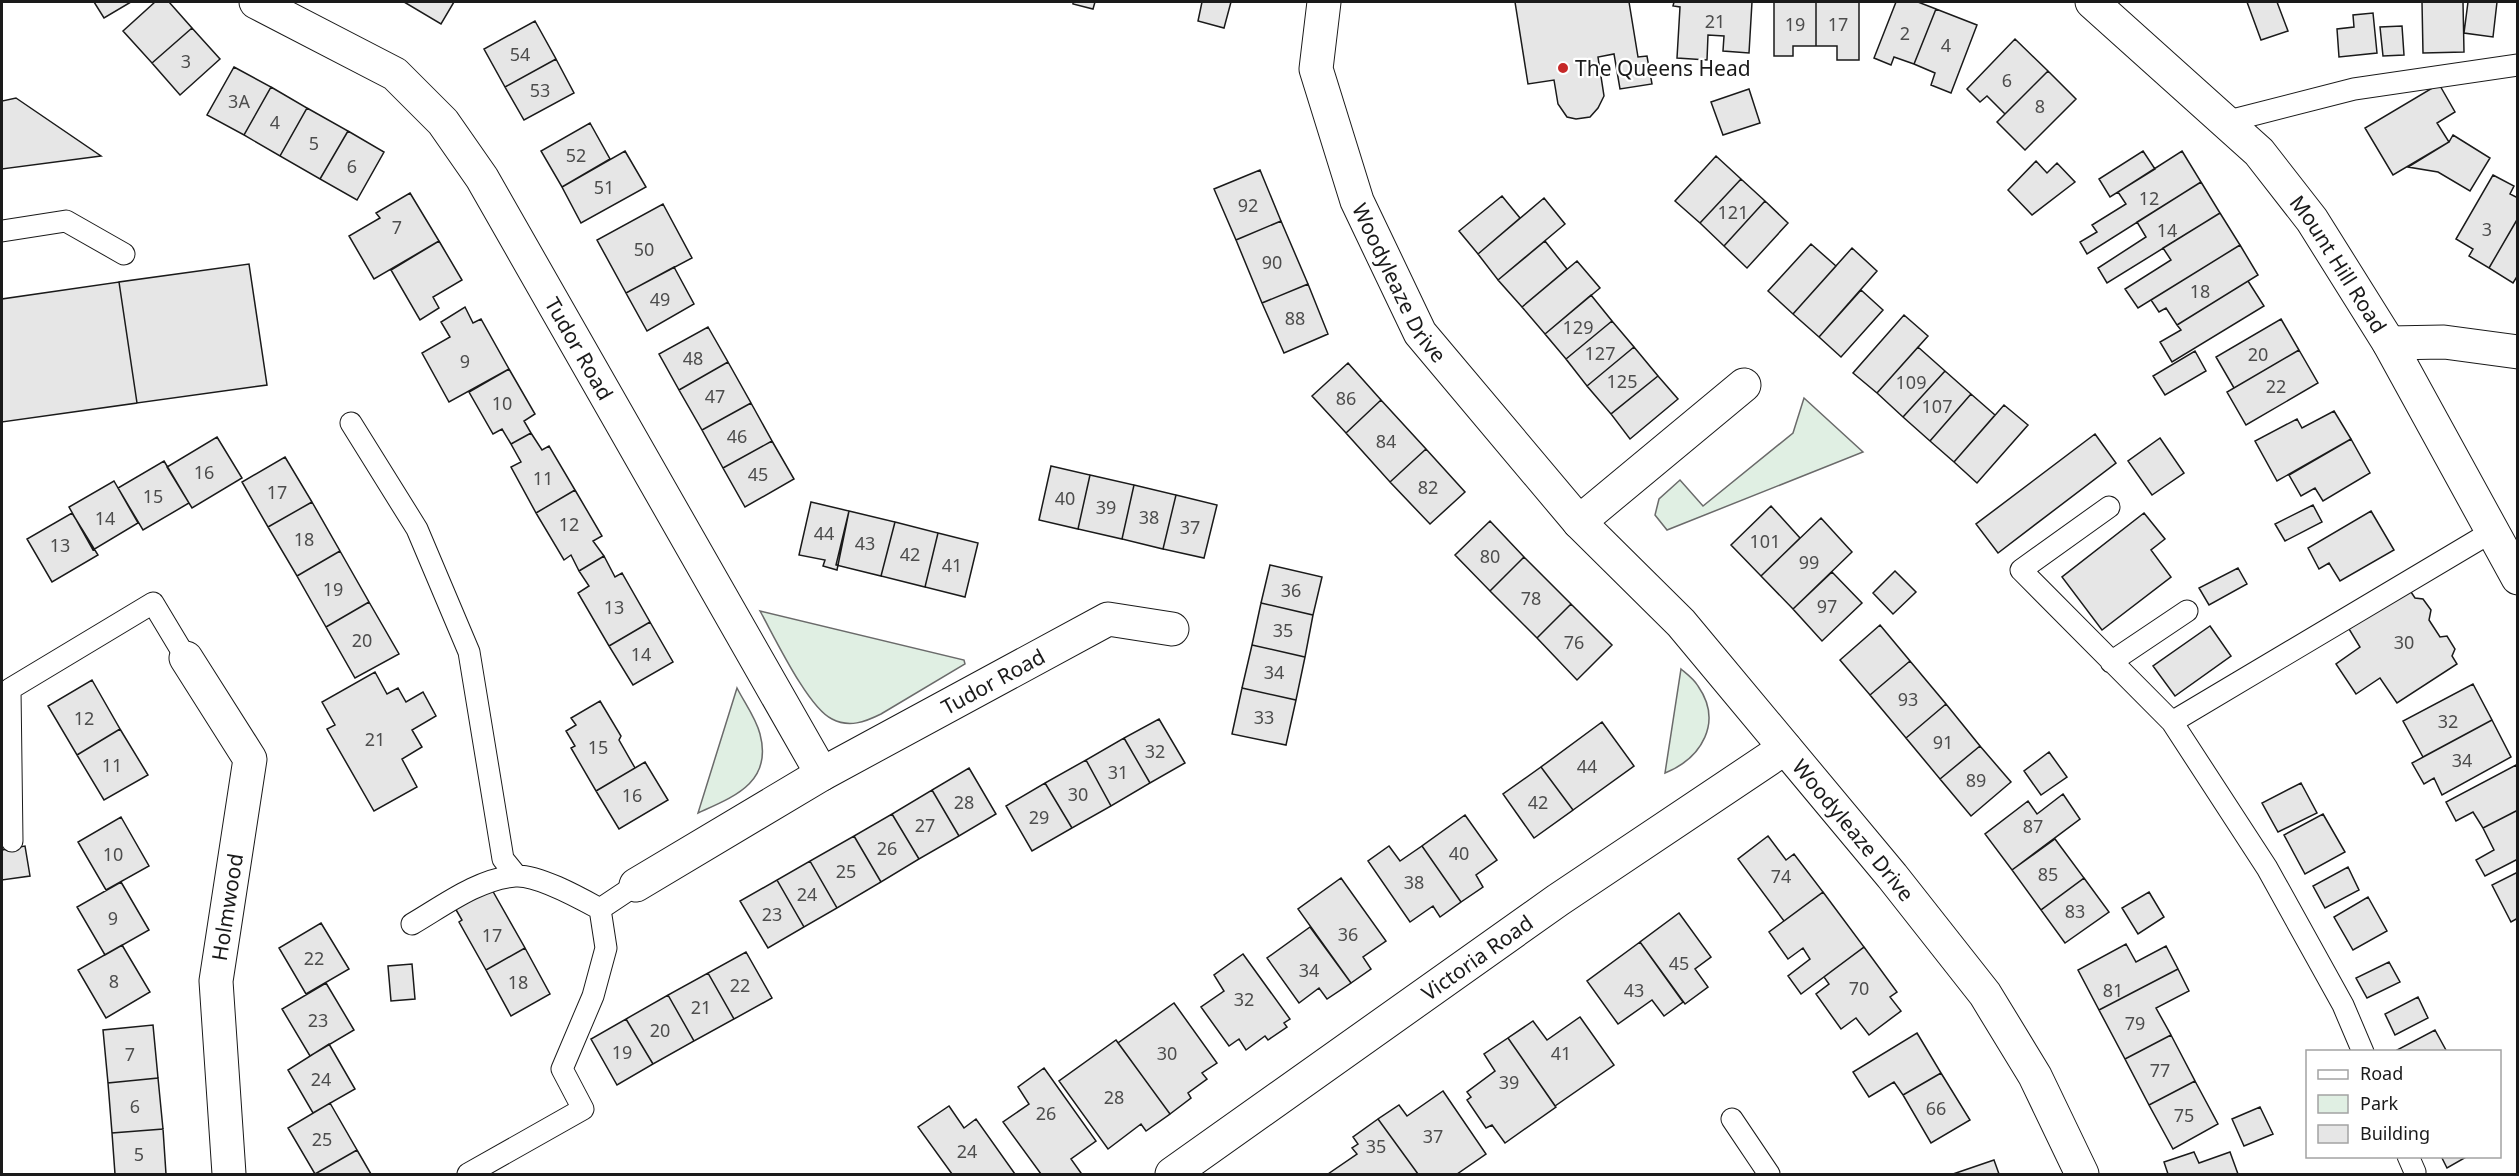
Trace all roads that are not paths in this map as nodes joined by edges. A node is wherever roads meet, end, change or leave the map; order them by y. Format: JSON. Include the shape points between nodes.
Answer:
{"nodes":[{"id":1,"x":256,"y":2,"type":"edge"},
{"id":2,"x":1324,"y":2,"type":"edge"},
{"id":3,"x":2092,"y":2,"type":"edge"},
{"id":4,"x":2517,"y":65,"type":"edge"},
{"id":5,"x":2225,"y":122,"type":"junction"},
{"id":6,"x":2,"y":231,"type":"edge"},
{"id":7,"x":124,"y":254,"type":"dead end"},
{"id":8,"x":2389,"y":343,"type":"junction"},
{"id":9,"x":2517,"y":352,"type":"edge"},
{"id":10,"x":1744,"y":385,"type":"dead end"},
{"id":11,"x":351,"y":423,"type":"dead end"},
{"id":12,"x":2109,"y":507,"type":"dead end"},
{"id":13,"x":1579,"y":522,"type":"junction"},
{"id":14,"x":2493,"y":531,"type":"junction"},
{"id":15,"x":2517,"y":578,"type":"edge"},
{"id":16,"x":2187,"y":611,"type":"dead end"},
{"id":17,"x":1172,"y":629,"type":"dead end"},
{"id":18,"x":186,"y":658,"type":"joint"},
{"id":19,"x":2111,"y":662,"type":"junction"},
{"id":20,"x":2172,"y":722,"type":"junction"},
{"id":21,"x":1785,"y":748,"type":"junction"},
{"id":22,"x":822,"y":774,"type":"junction"},
{"id":23,"x":12,"y":841,"type":"dead end"},
{"id":24,"x":516,"y":875,"type":"junction"},
{"id":25,"x":636,"y":885,"type":"joint"},
{"id":26,"x":600,"y":909,"type":"junction"},
{"id":27,"x":412,"y":924,"type":"dead end"},
{"id":28,"x":2362,"y":1050,"type":"edge"},
{"id":29,"x":1732,"y":1119,"type":"dead end"},
{"id":30,"x":229,"y":1174,"type":"edge"},
{"id":31,"x":468,"y":1174,"type":"edge"},
{"id":32,"x":1172,"y":1174,"type":"edge"},
{"id":33,"x":1769,"y":1174,"type":"edge"},
{"id":34,"x":2082,"y":1174,"type":"edge"}],
"edges":[{"from":1,"to":22,"type":"street","name":"Tudor Road","via":[[395,74],[443,122],[482,178]]},
{"from":2,"to":13,"type":"street","name":"Woodyleaze Drive","via":[[1316,69],[1357,201],[1420,333]]},
{"from":3,"to":5,"type":"street","name":"Mount Hill Road"},
{"from":4,"to":5,"type":"lane","via":[[2354,89]]},
{"from":5,"to":8,"type":"street","name":"Mount Hill Road","via":[[2259,152],[2312,220]]},
{"from":6,"to":7,"type":"lane","via":[[66,221]]},
{"from":8,"to":9,"type":"street","via":[[2444,342]]},
{"from":8,"to":14,"type":"street","name":"Mount Hill Road"},
{"from":10,"to":13,"type":"street"},
{"from":11,"to":24,"type":"lane","via":[[417,530],[469,652],[503,859]]},
{"from":12,"to":19,"type":"lane","via":[[2021,570]]},
{"from":13,"to":21,"type":"street","name":"Woodyleaze Drive","via":[[1681,623]]},
{"from":14,"to":15,"type":"street","name":"Mount Hill Road"},
{"from":14,"to":20,"type":"lane"},
{"from":16,"to":19,"type":"lane"},
{"from":17,"to":22,"type":"street","name":"Tudor Road","via":[[1108,620]]},
{"from":18,"to":23,"type":"lane","via":[[153,603],[10,689]]},
{"from":18,"to":30,"type":"street","name":"Holmwood","via":[[250,759],[216,981]]},
{"from":19,"to":20,"type":"lane"},
{"from":20,"to":28,"type":"lane","via":[[2266,868],[2343,1005]]},
{"from":21,"to":32,"type":"street","name":"Victoria Road","via":[[1558,900]]},
{"from":21,"to":34,"type":"street","name":"Woodyleaze Drive","via":[[1893,876],[1985,994],[2035,1076]]},
{"from":22,"to":25,"type":"street","name":"Tudor Road"},
{"from":24,"to":26,"type":"lane","via":[[556,886]]},
{"from":24,"to":27,"type":"lane","via":[[478,886]]},
{"from":25,"to":26,"type":"lane"},
{"from":26,"to":31,"type":"lane","via":[[606,948],[593,996],[562,1069],[583,1108]]},
{"from":29,"to":33,"type":"lane"}]}
